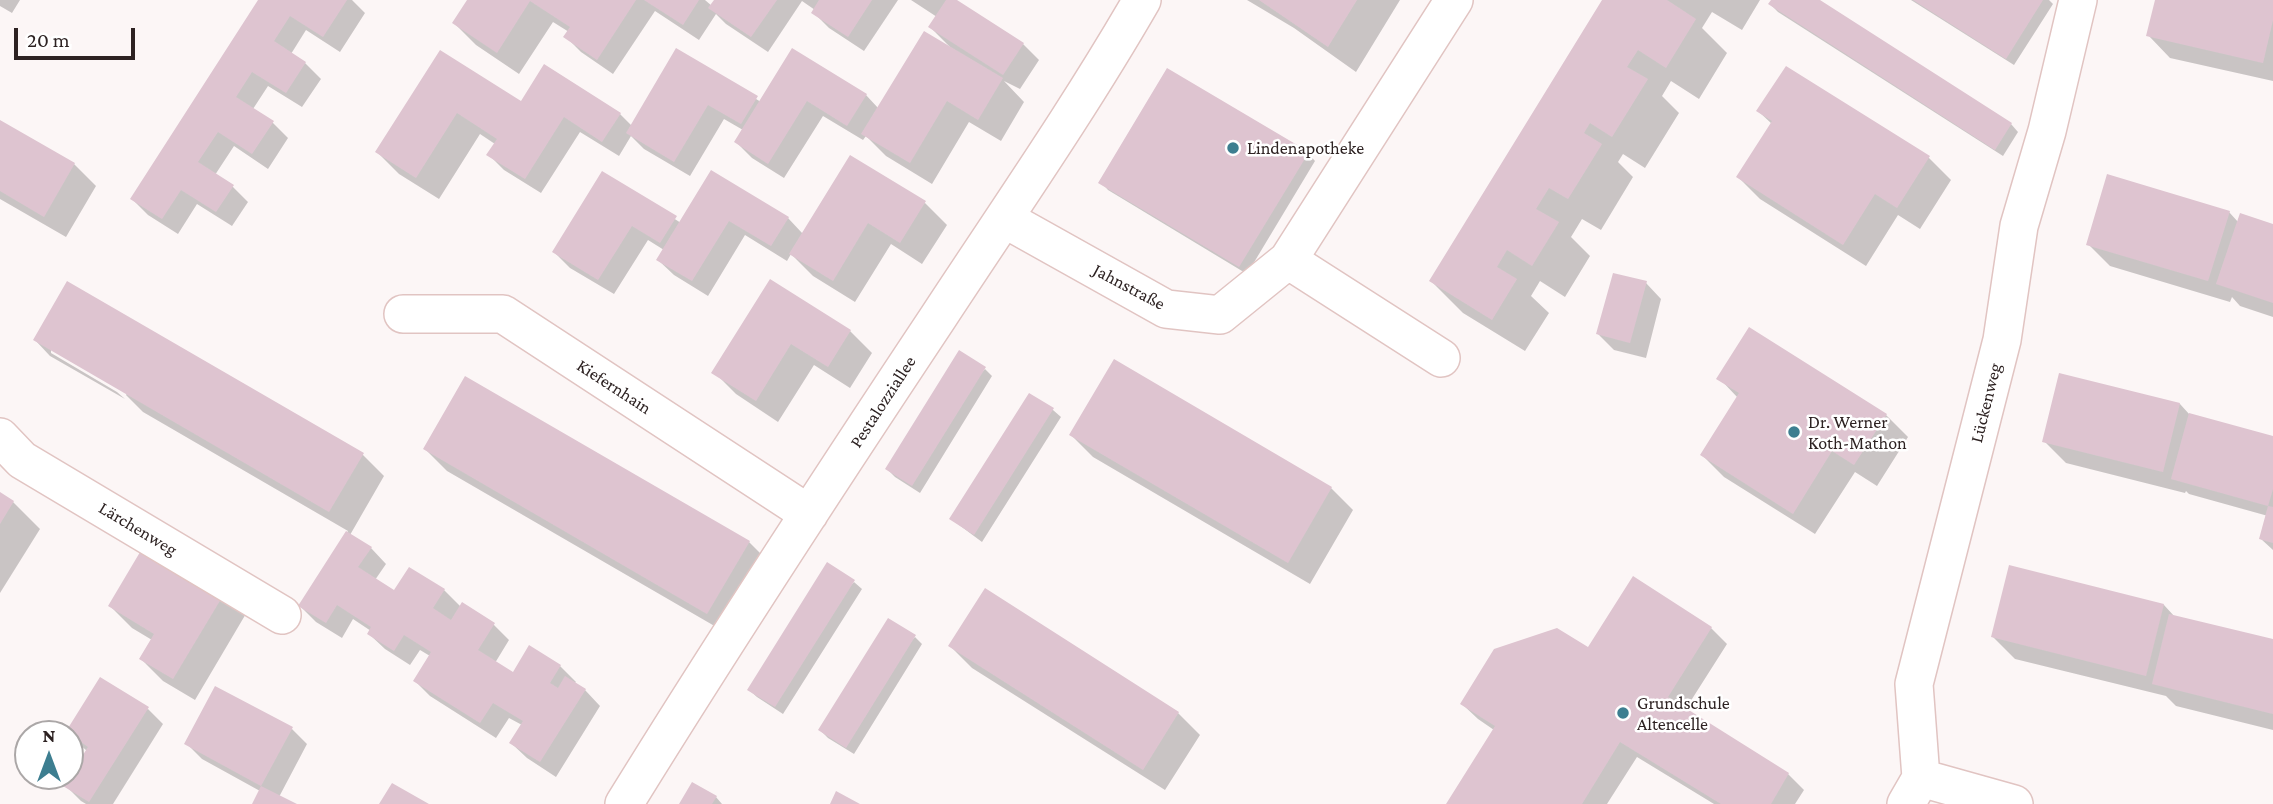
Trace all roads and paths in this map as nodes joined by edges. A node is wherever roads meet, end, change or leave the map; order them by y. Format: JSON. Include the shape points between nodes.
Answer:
{"nodes":[{"id":1,"x":1142,"y":0,"type":"edge"},
{"id":2,"x":1454,"y":0,"type":"edge"},
{"id":3,"x":2078,"y":0,"type":"edge"},
{"id":4,"x":1005,"y":219,"type":"junction"},
{"id":5,"x":1288,"y":260,"type":"junction"},
{"id":6,"x":403,"y":314,"type":"dead end"},
{"id":7,"x":1441,"y":358,"type":"dead end"},
{"id":8,"x":0,"y":437,"type":"edge"},
{"id":9,"x":809,"y":514,"type":"junction"},
{"id":10,"x":282,"y":615,"type":"dead end"},
{"id":11,"x":1914,"y":791,"type":"edge"},
{"id":12,"x":624,"y":804,"type":"edge"},
{"id":13,"x":2014,"y":804,"type":"edge"}],
"edges":[{"from":1,"to":4,"type":"street","name":"Pestalozziallee"},
{"from":2,"to":5,"type":"street","name":"Jahnstraße"},
{"from":3,"to":11,"type":"street","name":"Lückenweg","via":[[2048,131],[2019,226],[2002,340],[1914,684]]},
{"from":4,"to":5,"type":"street","name":"Jahnstraße","via":[[1166,309],[1220,315]]},
{"from":4,"to":9,"type":"street","name":"Pestalozziallee"},
{"from":5,"to":7,"type":"street"},
{"from":6,"to":9,"type":"street","name":"Kiefernhain","via":[[503,314]]},
{"from":8,"to":10,"type":"street","name":"Lärchenweg","via":[[22,460]]},
{"from":9,"to":12,"type":"street","name":"Pestalozziallee"},
{"from":11,"to":13,"type":"street"}]}
